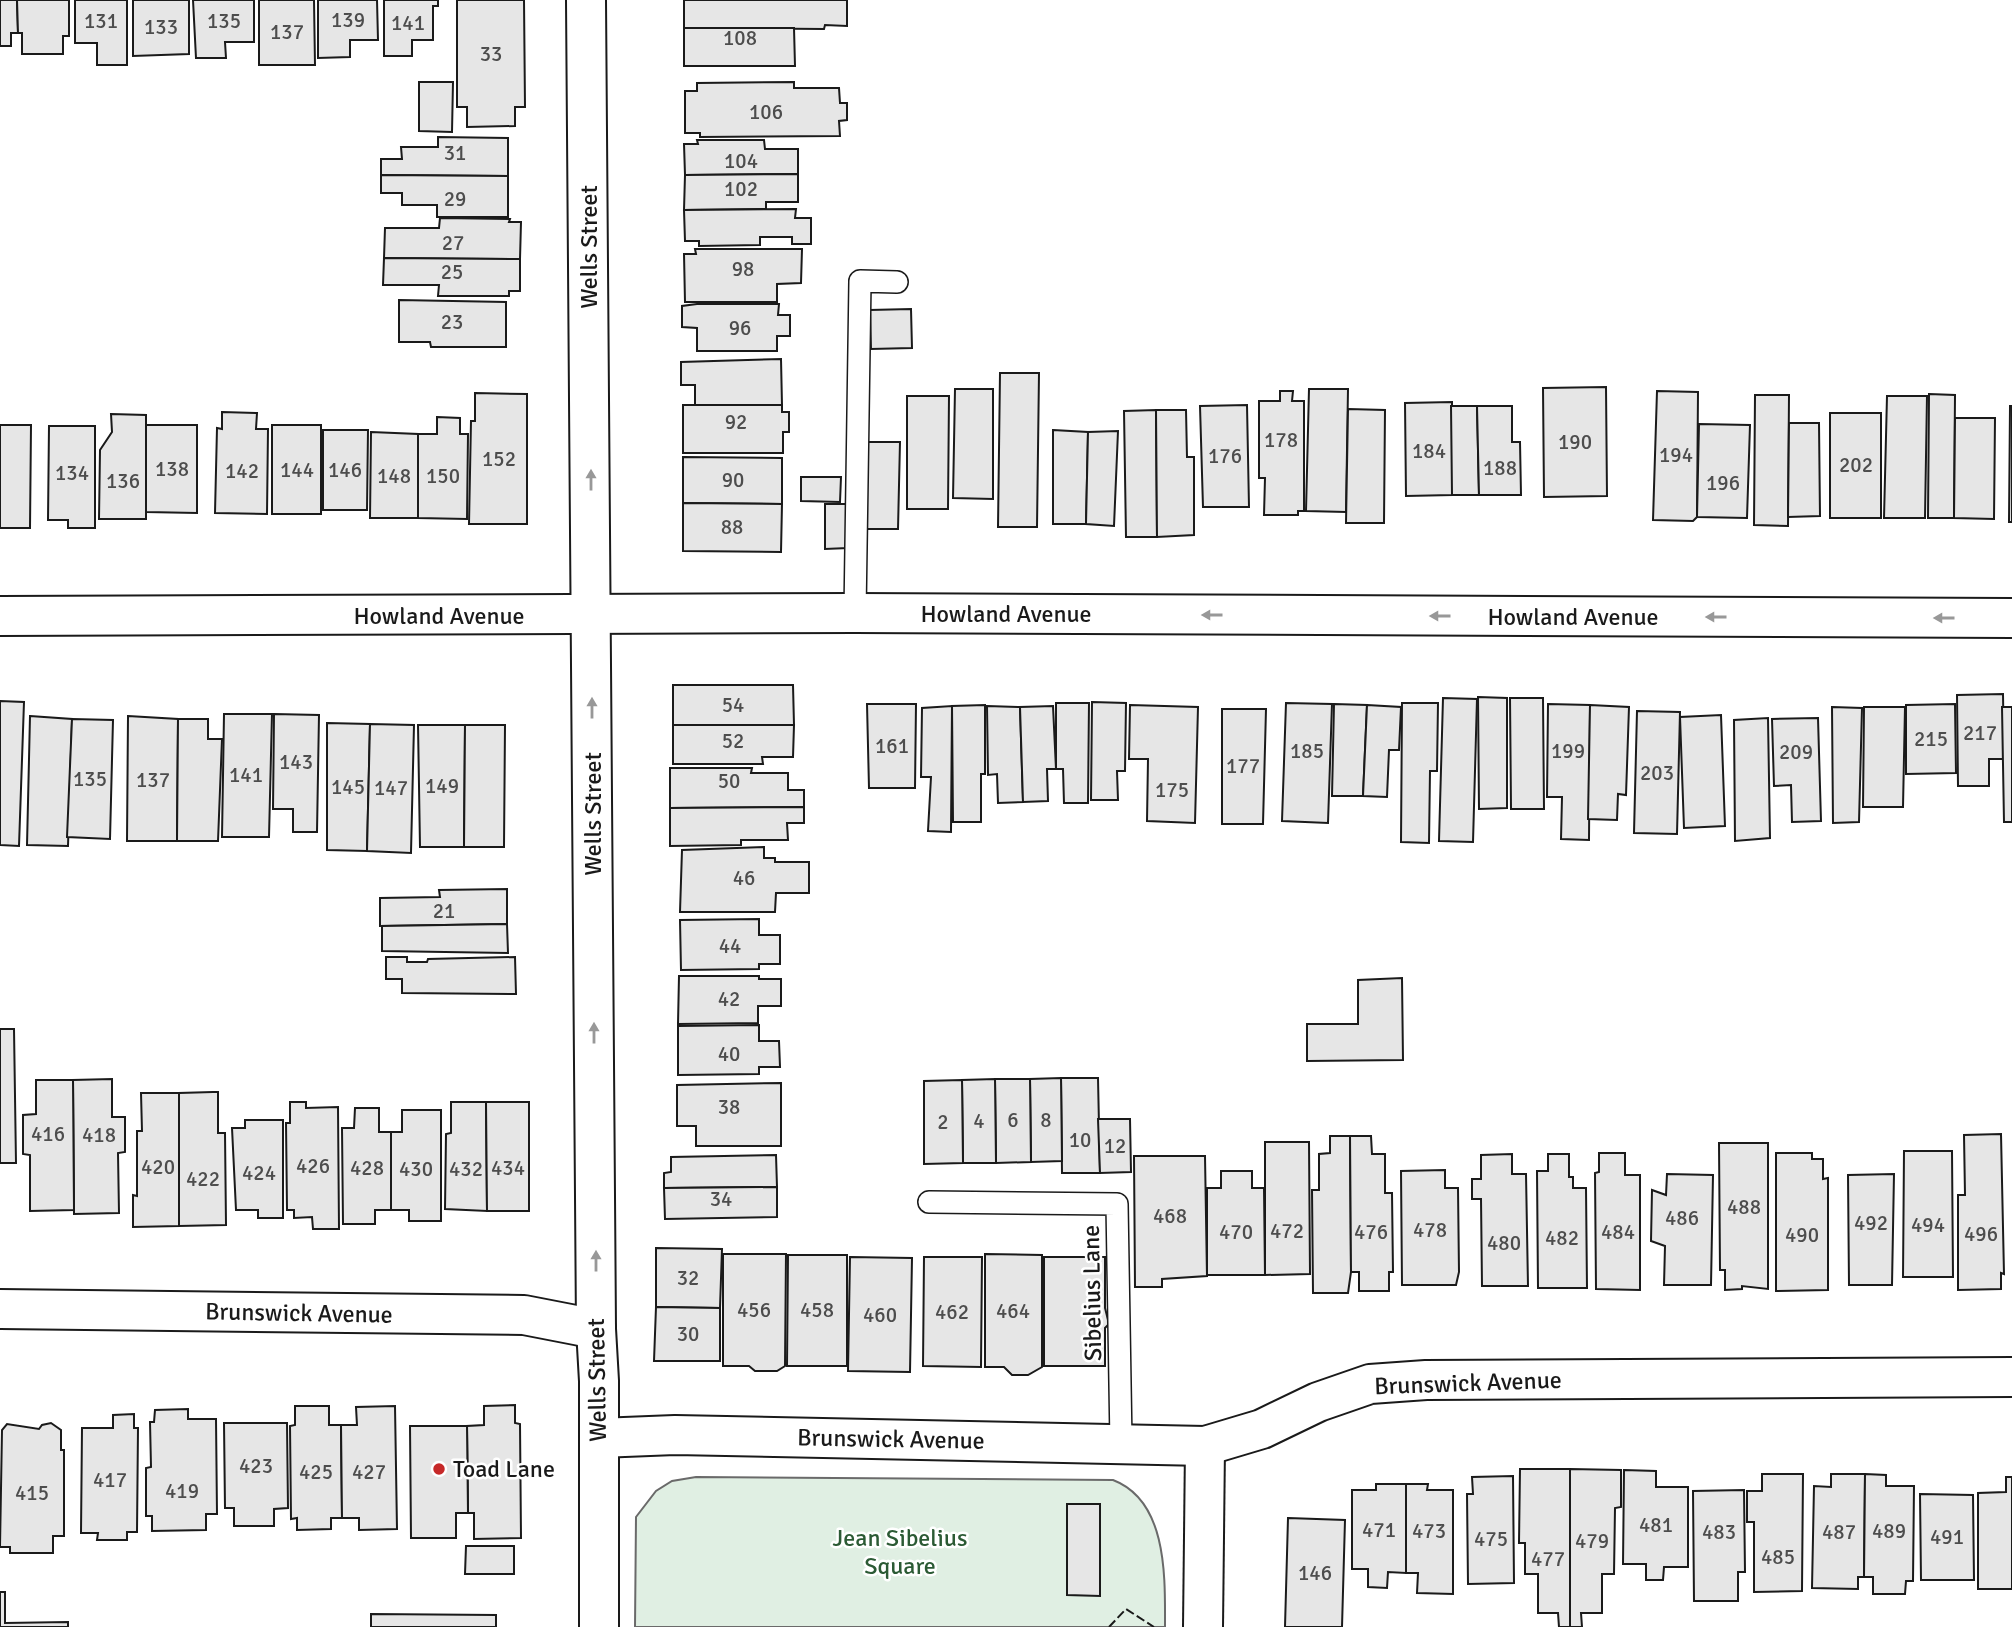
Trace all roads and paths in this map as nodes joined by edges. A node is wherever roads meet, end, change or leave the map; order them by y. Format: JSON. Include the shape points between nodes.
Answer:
{"nodes":[{"id":1,"x":586,"y":0,"type":"edge"},
{"id":2,"x":897,"y":282,"type":"dead end"},
{"id":3,"x":855,"y":613,"type":"junction"},
{"id":4,"x":592,"y":615,"type":"junction"},
{"id":5,"x":0,"y":616,"type":"edge"},
{"id":6,"x":2012,"y":618,"type":"edge"},
{"id":7,"x":929,"y":1202,"type":"dead end"},
{"id":8,"x":0,"y":1309,"type":"edge"},
{"id":9,"x":596,"y":1329,"type":"junction"},
{"id":10,"x":2012,"y":1377,"type":"edge"},
{"id":11,"x":599,"y":1438,"type":"junction"},
{"id":12,"x":1121,"y":1443,"type":"junction"},
{"id":13,"x":1205,"y":1446,"type":"junction"},
{"id":14,"x":599,"y":1627,"type":"edge"},
{"id":15,"x":1203,"y":1627,"type":"edge"}],
"edges":[{"from":4,"to":1,"type":"street","name":"Wells Street","one_way":true},
{"from":2,"to":3,"type":"lane","via":[[860,281]]},
{"from":3,"to":4,"type":"street","name":"Howland Avenue"},
{"from":6,"to":3,"type":"street","name":"Howland Avenue","one_way":true},
{"from":4,"to":5,"type":"street","name":"Howland Avenue"},
{"from":9,"to":4,"type":"street","name":"Wells Street","one_way":true},
{"from":7,"to":12,"type":"lane","name":"Sibelius Lane","via":[[1117,1203]]},
{"from":8,"to":9,"type":"street","name":"Brunswick Avenue","via":[[524,1315]]},
{"from":9,"to":11,"type":"street","name":"Wells Street"},
{"from":10,"to":13,"type":"street","name":"Brunswick Avenue","via":[[1381,1383]]},
{"from":11,"to":12,"type":"street","name":"Brunswick Avenue","via":[[675,1435]]},
{"from":11,"to":14,"type":"street","name":"Wells Street"},
{"from":12,"to":13,"type":"street","name":"Brunswick Avenue"},
{"from":13,"to":15,"type":"street"}]}
